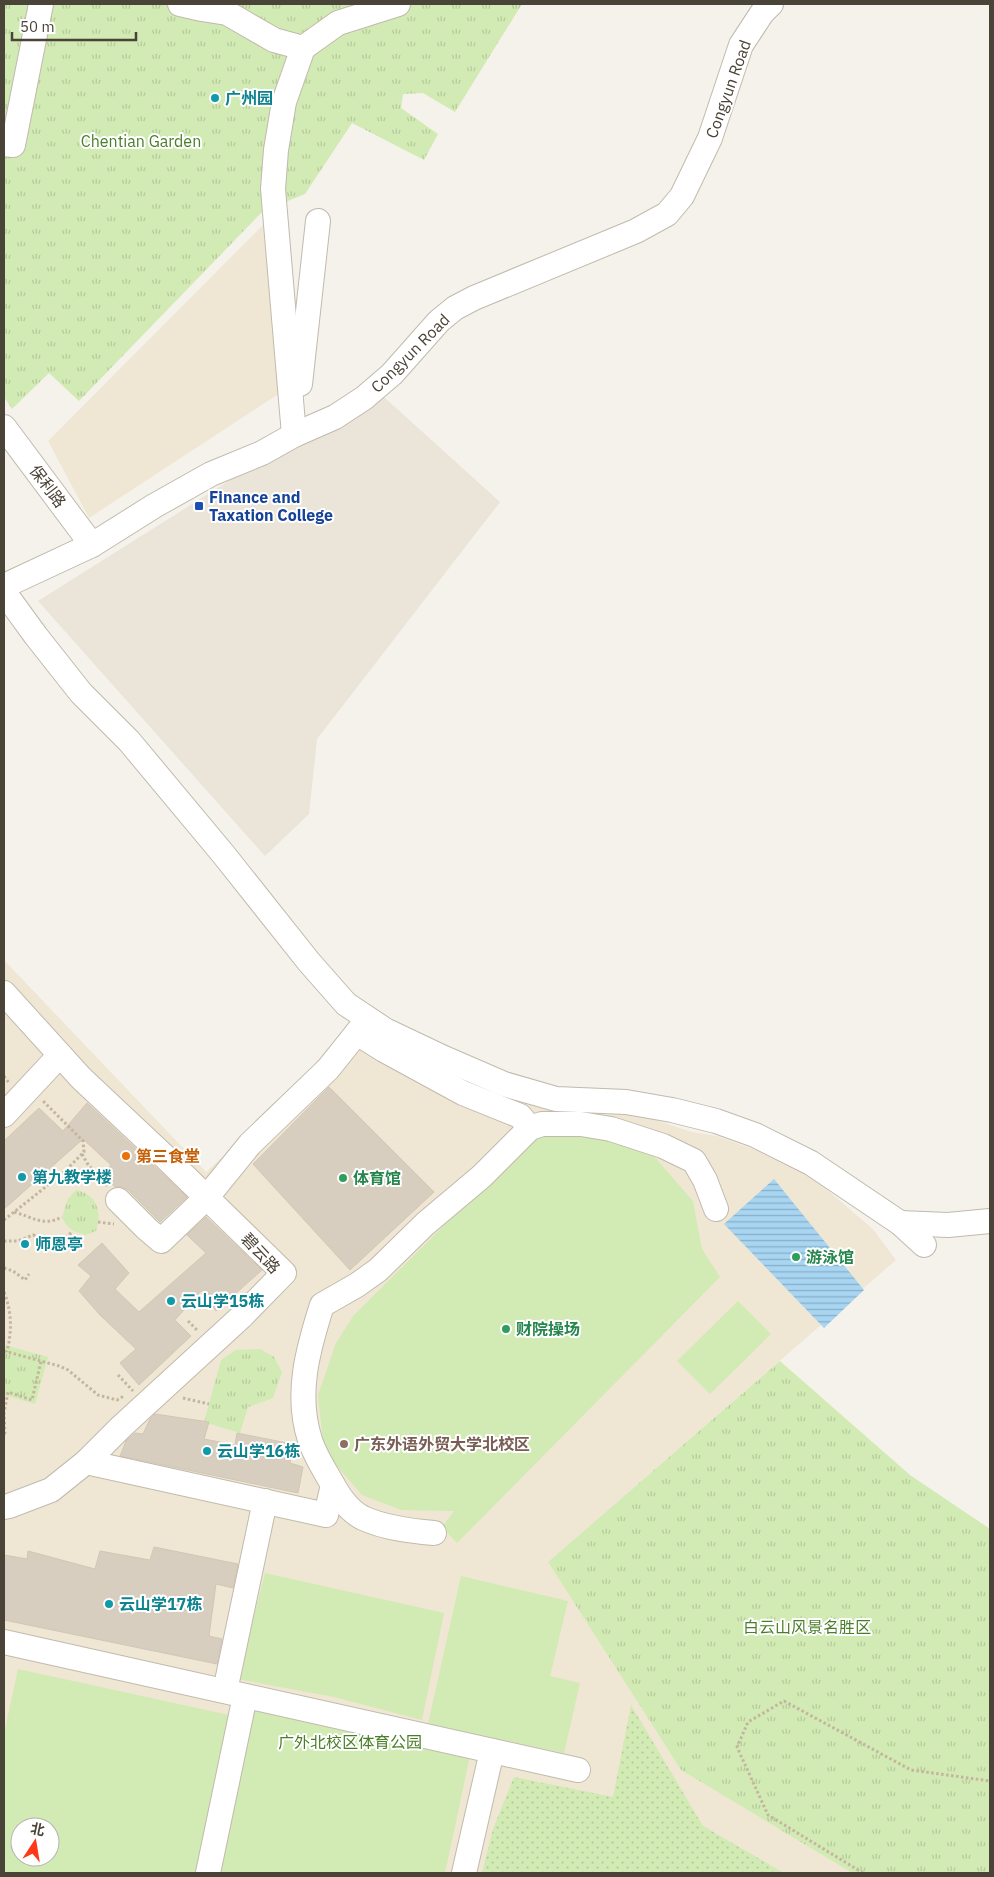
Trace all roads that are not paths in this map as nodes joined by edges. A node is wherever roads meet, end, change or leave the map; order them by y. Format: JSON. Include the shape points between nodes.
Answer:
{"nodes":[{"id":1,"x":41,"y":4,"type":"edge"},
{"id":2,"x":180,"y":4,"type":"edge"},
{"id":3,"x":398,"y":4,"type":"edge"},
{"id":4,"x":771,"y":4,"type":"edge"},
{"id":5,"x":302,"y":48,"type":"junction"},
{"id":6,"x":4,"y":144,"type":"edge"},
{"id":7,"x":318,"y":221,"type":"dead end"},
{"id":8,"x":4,"y":427,"type":"edge"},
{"id":9,"x":294,"y":435,"type":"junction"},
{"id":10,"x":92,"y":545,"type":"junction"},
{"id":11,"x":4,"y":586,"type":"edge"},
{"id":12,"x":4,"y":592,"type":"edge"},
{"id":13,"x":4,"y":993,"type":"edge"},
{"id":14,"x":363,"y":1026,"type":"junction"},
{"id":15,"x":60,"y":1055,"type":"junction"},
{"id":16,"x":4,"y":1115,"type":"edge"},
{"id":17,"x":530,"y":1128,"type":"junction"},
{"id":18,"x":207,"y":1197,"type":"junction"},
{"id":19,"x":118,"y":1200,"type":"road end"},
{"id":20,"x":716,"y":1209,"type":"dead end"},
{"id":21,"x":990,"y":1221,"type":"edge"},
{"id":22,"x":900,"y":1223,"type":"junction"},
{"id":23,"x":924,"y":1245,"type":"dead end"},
{"id":24,"x":86,"y":1462,"type":"junction"},
{"id":25,"x":333,"y":1485,"type":"junction"},
{"id":26,"x":265,"y":1501,"type":"junction"},
{"id":27,"x":4,"y":1507,"type":"edge"},
{"id":28,"x":434,"y":1533,"type":"dead end"},
{"id":29,"x":4,"y":1642,"type":"edge"},
{"id":30,"x":235,"y":1694,"type":"junction"},
{"id":31,"x":492,"y":1751,"type":"junction"},
{"id":32,"x":578,"y":1770,"type":"dead end"},
{"id":33,"x":208,"y":1873,"type":"edge"},
{"id":34,"x":464,"y":1873,"type":"edge"}],
"edges":[{"from":1,"to":6,"type":"street","via":[[13,145]]},
{"from":2,"to":5,"type":"street","via":[[227,13],[274,40]]},
{"from":3,"to":5,"type":"street","via":[[338,23]]},
{"from":4,"to":9,"type":"street","name":"Congyun Road","via":[[741,45],[700,161],[682,196],[667,214],[636,231],[455,308],[392,374],[364,398],[335,417]]},
{"from":5,"to":9,"type":"street","via":[[284,102],[273,189]]},
{"from":7,"to":9,"type":"street"},
{"from":8,"to":10,"type":"street","name":"保利路"},
{"from":9,"to":10,"type":"street","name":"Congyun Road","via":[[262,453],[211,474]]},
{"from":10,"to":11,"type":"street","name":"Congyun Road"},
{"from":12,"to":14,"type":"street","via":[[81,693],[135,748]]},
{"from":13,"to":15,"type":"street","name":"碧云路"},
{"from":14,"to":17,"type":"street","via":[[384,1050],[463,1094],[520,1116]]},
{"from":14,"to":18,"type":"street","via":[[328,1069],[250,1144]]},
{"from":14,"to":22,"type":"street","via":[[385,1030],[513,1086],[556,1099],[626,1102],[672,1110],[755,1135],[812,1163]]},
{"from":15,"to":16,"type":"street"},
{"from":15,"to":18,"type":"street","name":"碧云路"},
{"from":17,"to":20,"type":"street","via":[[542,1124],[581,1124],[610,1129],[663,1146],[694,1161]]},
{"from":17,"to":25,"type":"street","via":[[378,1270],[322,1305],[304,1370],[303,1400],[310,1440]]},
{"from":18,"to":19,"type":"street","via":[[161,1241]]},
{"from":18,"to":24,"type":"street","name":"碧云路","via":[[284,1273]]},
{"from":21,"to":22,"type":"street","via":[[948,1225]]},
{"from":22,"to":23,"type":"street"},
{"from":24,"to":26,"type":"street"},
{"from":24,"to":27,"type":"street","name":"碧云路","via":[[51,1490]]},
{"from":25,"to":26,"type":"street","via":[[326,1515]]},
{"from":25,"to":28,"type":"street","via":[[345,1504],[362,1518],[403,1530]]},
{"from":26,"to":30,"type":"street"},
{"from":29,"to":30,"type":"street"},
{"from":30,"to":31,"type":"street"},
{"from":30,"to":33,"type":"street"},
{"from":31,"to":32,"type":"street"},
{"from":31,"to":34,"type":"street"}]}
